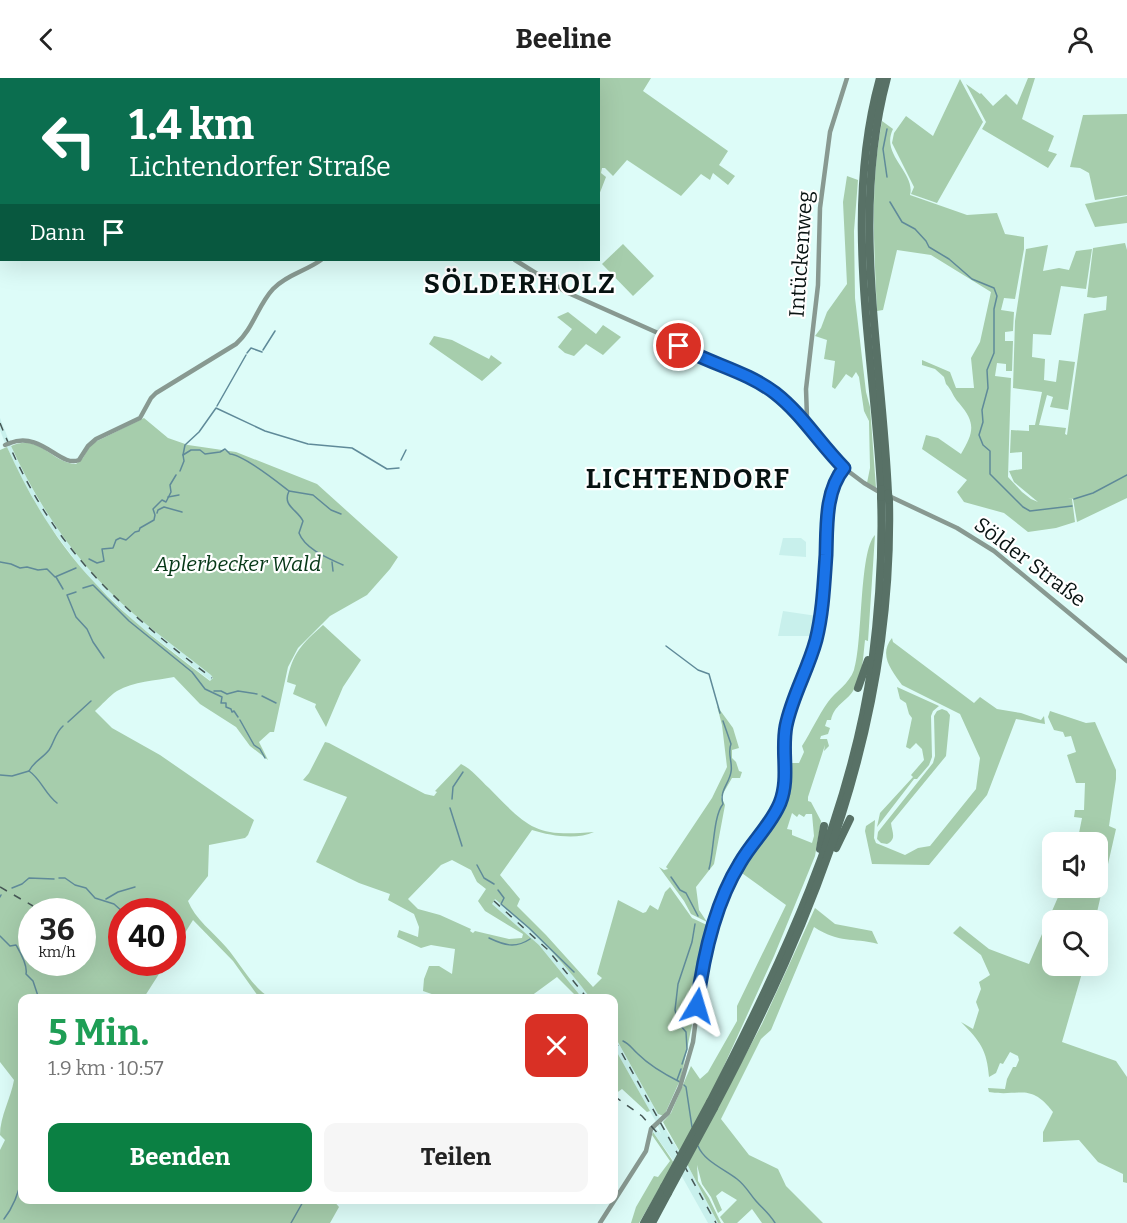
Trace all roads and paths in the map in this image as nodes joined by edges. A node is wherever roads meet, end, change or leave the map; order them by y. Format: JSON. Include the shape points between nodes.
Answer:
{"nodes":[{"id":1,"x":847,"y":78,"type":"edge"},
{"id":2,"x":880,"y":78,"type":"edge"},
{"id":3,"x":887,"y":78,"type":"edge"},
{"id":4,"x":319,"y":261,"type":"edge"},
{"id":5,"x":517,"y":261,"type":"edge"},
{"id":6,"x":805,"y":422,"type":"junction"},
{"id":7,"x":5,"y":445,"type":"edge"},
{"id":8,"x":844,"y":468,"type":"junction"},
{"id":9,"x":885,"y":495,"type":"junction"},
{"id":10,"x":883,"y":633,"type":"junction"},
{"id":11,"x":874,"y":648,"type":"junction"},
{"id":12,"x":1127,"y":661,"type":"edge"},
{"id":13,"x":884,"y":662,"type":"dead end"},
{"id":14,"x":858,"y":688,"type":"dead end"},
{"id":15,"x":849,"y":819,"type":"dead end"},
{"id":16,"x":824,"y":826,"type":"dead end"},
{"id":17,"x":821,"y":867,"type":"junction"},
{"id":18,"x":666,"y":1190,"type":"junction"},
{"id":19,"x":618,"y":1195,"type":"edge"},
{"id":20,"x":612,"y":1204,"type":"edge"},
{"id":21,"x":600,"y":1223,"type":"edge"},
{"id":22,"x":644,"y":1223,"type":"edge"},
{"id":23,"x":652,"y":1223,"type":"edge"}],
"edges":[{"from":1,"to":6,"type":"street","name":"Intückenweg","via":[[830,132],[820,208],[818,285]]},
{"from":2,"to":9,"type":"highway","via":[[864,162],[861,240]]},
{"from":3,"to":9,"type":"highway","via":[[871,160],[868,242]]},
{"from":4,"to":7,"type":"street","via":[[269,293],[236,344],[159,391],[140,418],[96,439],[75,462],[32,441]]},
{"from":5,"to":6,"type":"street","name":"Sölder Straße","via":[[562,291],[756,381],[781,398]]},
{"from":6,"to":8,"type":"street","name":"Sölder Straße"},
{"from":8,"to":12,"type":"street","name":"Sölder Straße","via":[[872,488],[985,545]]},
{"from":8,"to":19,"type":"street","via":[[830,498],[816,640],[786,729],[782,799],[738,866],[721,903],[703,964],[693,1042],[680,1087],[668,1113],[651,1129],[646,1151]]},
{"from":9,"to":10,"type":"highway","via":[[888,571]]},
{"from":9,"to":11,"type":"highway"},
{"from":10,"to":13,"type":"highway"},
{"from":10,"to":17,"type":"highway","via":[[878,673],[848,797]]},
{"from":11,"to":14,"type":"highway"},
{"from":11,"to":17,"type":"highway","via":[[850,766]]},
{"from":15,"to":17,"type":"highway","via":[[834,852]]},
{"from":16,"to":17,"type":"highway"},
{"from":17,"to":18,"type":"highway","bridge":true,"via":[[712,1105]]},
{"from":18,"to":22,"type":"highway"},
{"from":18,"to":23,"type":"highway"},
{"from":20,"to":21,"type":"street"}]}
